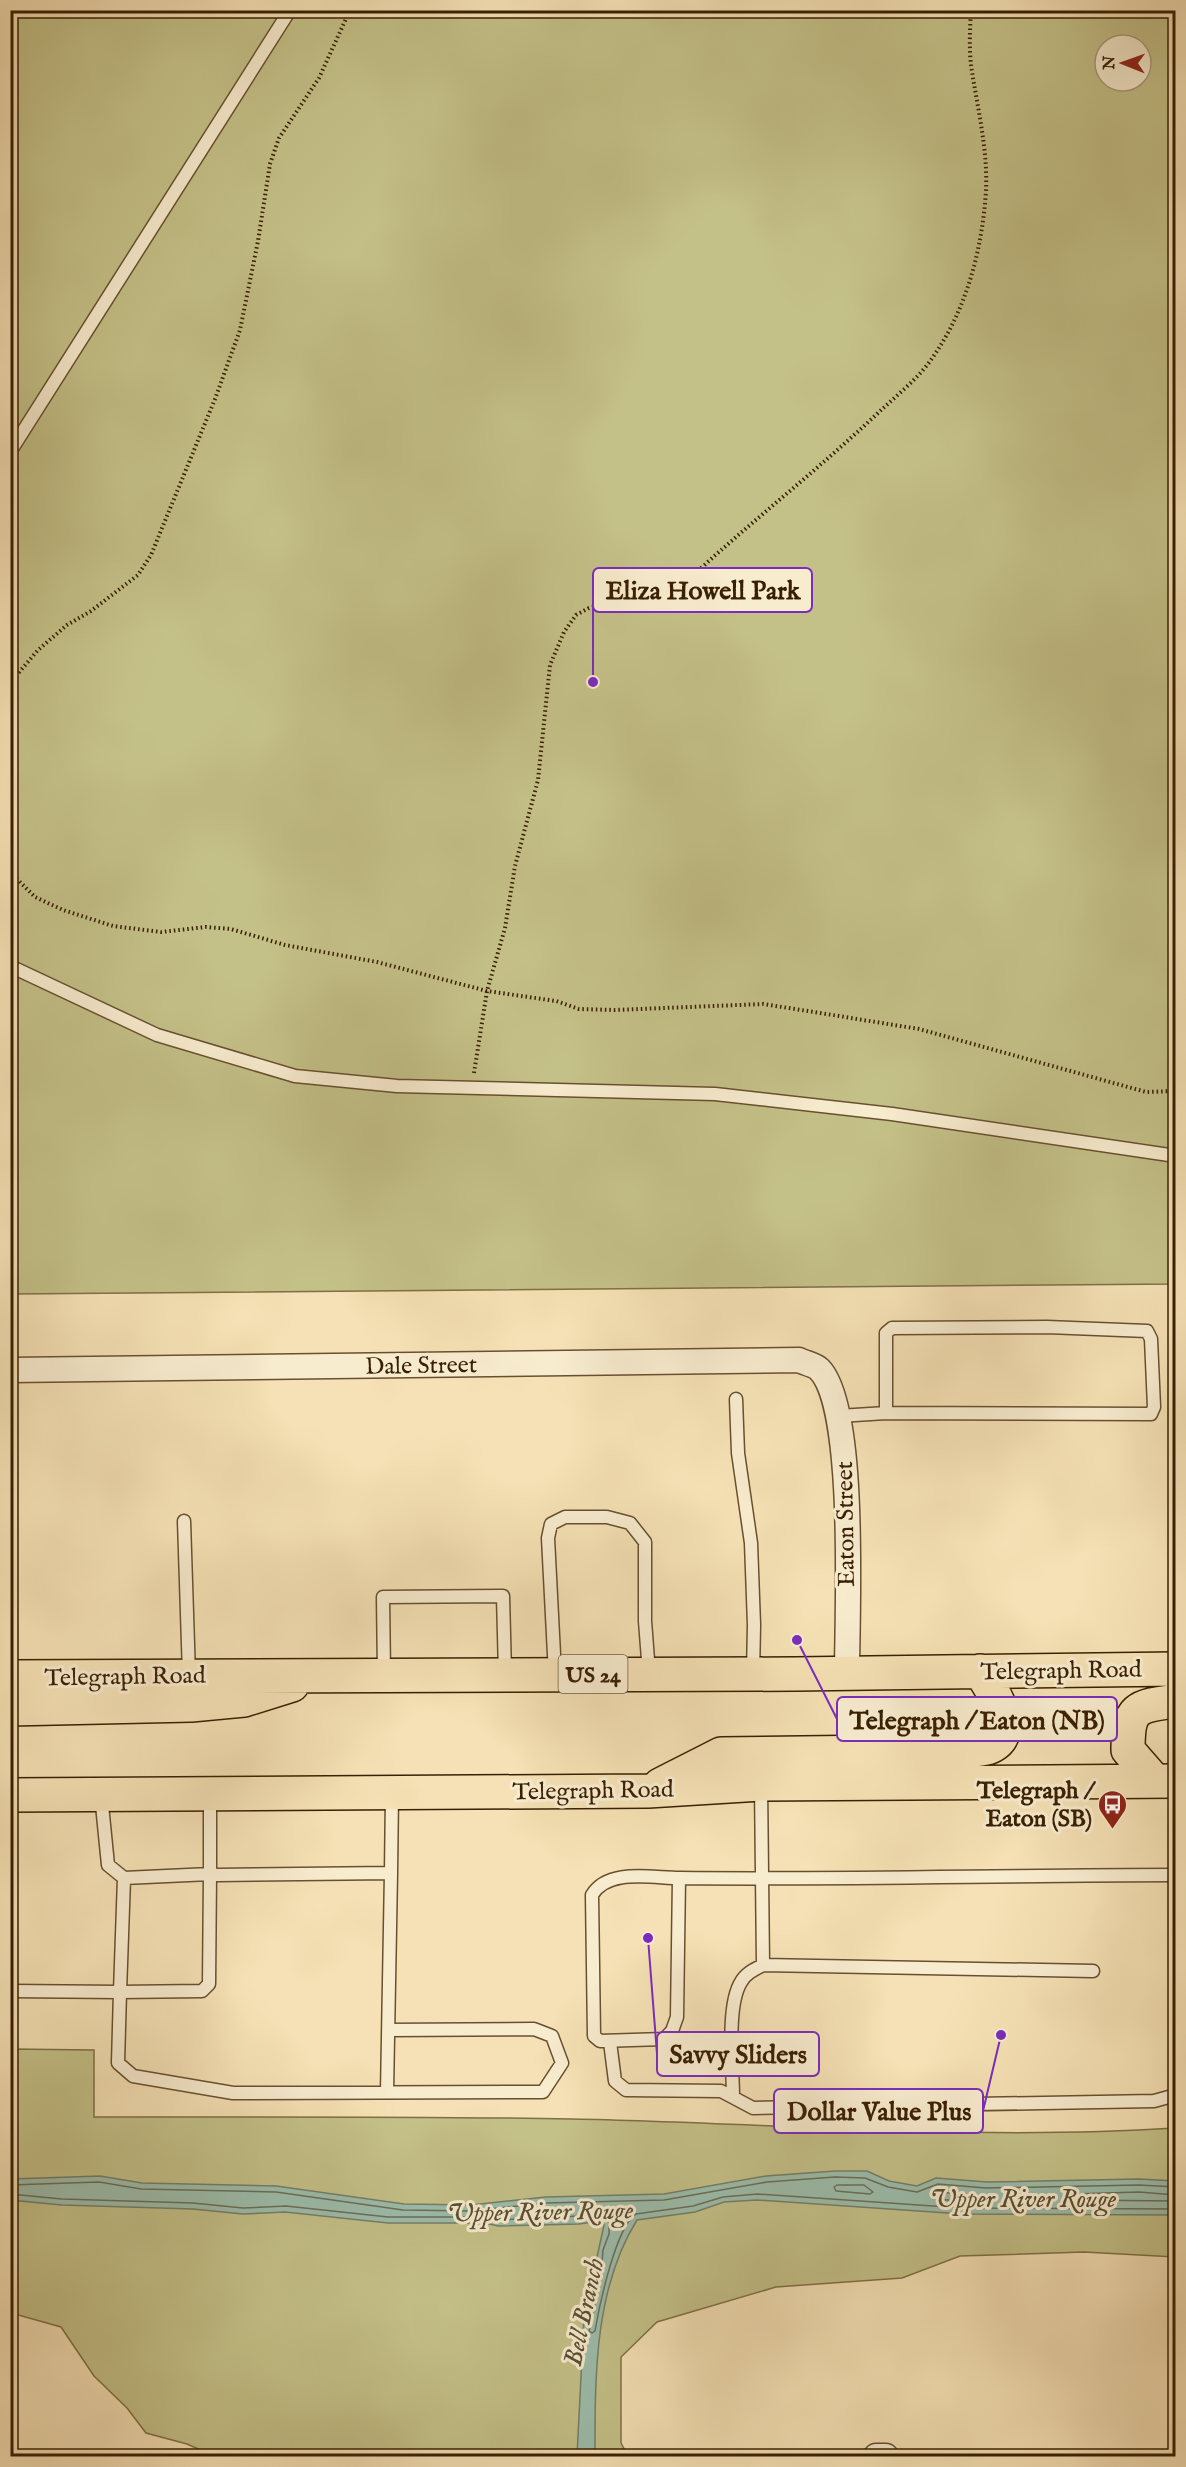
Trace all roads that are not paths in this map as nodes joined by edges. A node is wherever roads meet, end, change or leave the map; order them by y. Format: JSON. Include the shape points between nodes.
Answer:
{"nodes":[{"id":1,"x":290,"y":10,"type":"edge"},
{"id":2,"x":10,"y":452,"type":"edge"},
{"id":3,"x":10,"y":966,"type":"edge"},
{"id":4,"x":1176,"y":1156,"type":"edge"},
{"id":5,"x":10,"y":1370,"type":"edge"},
{"id":6,"x":825,"y":1378,"type":"joint"},
{"id":7,"x":736,"y":1399,"type":"dead end"},
{"id":8,"x":886,"y":1413,"type":"junction"},
{"id":9,"x":839,"y":1416,"type":"junction"},
{"id":10,"x":184,"y":1521,"type":"dead end"},
{"id":11,"x":1176,"y":1669,"type":"edge"},
{"id":12,"x":980,"y":1671,"type":"junction"},
{"id":13,"x":847,"y":1673,"type":"junction"},
{"id":14,"x":555,"y":1674,"type":"junction"},
{"id":15,"x":649,"y":1674,"type":"junction"},
{"id":16,"x":753,"y":1674,"type":"junction"},
{"id":17,"x":189,"y":1675,"type":"junction"},
{"id":18,"x":322,"y":1675,"type":"junction"},
{"id":19,"x":384,"y":1675,"type":"junction"},
{"id":20,"x":505,"y":1675,"type":"junction"},
{"id":21,"x":10,"y":1677,"type":"edge"},
{"id":22,"x":1176,"y":1701,"type":"edge"},
{"id":23,"x":10,"y":1709,"type":"edge"},
{"id":24,"x":1170,"y":1783,"type":"edge"},
{"id":25,"x":761,"y":1784,"type":"junction"},
{"id":26,"x":648,"y":1791,"type":"junction"},
{"id":27,"x":392,"y":1793,"type":"junction"},
{"id":28,"x":210,"y":1794,"type":"junction"},
{"id":29,"x":10,"y":1795,"type":"edge"},
{"id":30,"x":101,"y":1795,"type":"junction"},
{"id":31,"x":391,"y":1873,"type":"junction"},
{"id":32,"x":210,"y":1874,"type":"junction"},
{"id":33,"x":1176,"y":1875,"type":"edge"},
{"id":34,"x":124,"y":1878,"type":"junction"},
{"id":35,"x":679,"y":1878,"type":"junction"},
{"id":36,"x":762,"y":1879,"type":"junction"},
{"id":37,"x":763,"y":1965,"type":"junction"},
{"id":38,"x":1093,"y":1971,"type":"dead end"},
{"id":39,"x":10,"y":1991,"type":"edge"},
{"id":40,"x":120,"y":1992,"type":"junction"},
{"id":41,"x":388,"y":2030,"type":"junction"},
{"id":42,"x":610,"y":2042,"type":"junction"},
{"id":43,"x":387,"y":2092,"type":"junction"},
{"id":44,"x":1176,"y":2095,"type":"edge"},
{"id":45,"x":733,"y":2097,"type":"junction"},
{"id":46,"x":876,"y":2457,"type":"edge"},
{"id":47,"x":886,"y":2457,"type":"edge"}],
"edges":[{"from":1,"to":2,"type":"lane"},
{"from":3,"to":4,"type":"lane","via":[[157,1035],[295,1076],[397,1086],[715,1094],[892,1114]]},
{"from":5,"to":6,"type":"street","name":"Dale Street","via":[[799,1360],[819,1368]]},
{"from":6,"to":9,"type":"street","name":"Eaton Street"},
{"from":7,"to":16,"type":"lane","via":[[738,1453],[751,1543]]},
{"from":8,"to":8,"type":"lane","via":[[1151,1414],[1155,1407],[1151,1339],[1147,1331],[1058,1327],[892,1328],[886,1333]]},
{"from":8,"to":9,"type":"lane"},
{"from":9,"to":13,"type":"street","name":"Eaton Street","via":[[846,1480]]},
{"from":10,"to":17,"type":"lane"},
{"from":11,"to":12,"type":"main road","name":"Telegraph Road","number":"US 24"},
{"from":12,"to":13,"type":"main road","name":"Telegraph Road","number":"US 24"},
{"from":12,"to":26,"type":"main road","via":[[1000,1702],[1004,1721],[1001,1737],[989,1748],[721,1754]]},
{"from":13,"to":16,"type":"main road","name":"Telegraph Road","number":"US 24"},
{"from":14,"to":15,"type":"main road","name":"Telegraph Road","number":"US 24"},
{"from":14,"to":15,"type":"lane","via":[[548,1538],[552,1524],[565,1516],[607,1517],[630,1523],[645,1542]]},
{"from":14,"to":20,"type":"main road","name":"Telegraph Road","number":"US 24"},
{"from":15,"to":16,"type":"main road","name":"Telegraph Road","number":"US 24"},
{"from":17,"to":18,"type":"main road","name":"Telegraph Road","number":"US 24"},
{"from":17,"to":21,"type":"main road","name":"Telegraph Road","number":"US 24"},
{"from":18,"to":19,"type":"main road","name":"Telegraph Road","number":"US 24"},
{"from":18,"to":23,"type":"main road","via":[[244,1700]]},
{"from":19,"to":20,"type":"main road","name":"Telegraph Road","number":"US 24"},
{"from":19,"to":20,"type":"lane","via":[[383,1597],[503,1596]]},
{"from":22,"to":24,"type":"main road","via":[[1146,1705],[1134,1713],[1128,1725],[1128,1750]]},
{"from":24,"to":25,"type":"main road","name":"Telegraph Road"},
{"from":25,"to":26,"type":"main road","name":"Telegraph Road"},
{"from":25,"to":36,"type":"lane"},
{"from":26,"to":27,"type":"main road","name":"Telegraph Road"},
{"from":27,"to":28,"type":"main road","name":"Telegraph Road"},
{"from":27,"to":31,"type":"lane"},
{"from":28,"to":30,"type":"main road","name":"Telegraph Road"},
{"from":28,"to":32,"type":"lane"},
{"from":29,"to":30,"type":"main road","name":"Telegraph Road"},
{"from":30,"to":34,"type":"lane","via":[[108,1864]]},
{"from":31,"to":32,"type":"lane"},
{"from":31,"to":41,"type":"lane"},
{"from":32,"to":34,"type":"lane"},
{"from":32,"to":40,"type":"lane","via":[[209,1984],[202,1991]]},
{"from":33,"to":36,"type":"lane"},
{"from":34,"to":40,"type":"lane"},
{"from":35,"to":36,"type":"lane"},
{"from":35,"to":42,"type":"lane","via":[[676,2023],[664,2039]]},
{"from":35,"to":42,"type":"lane","via":[[617,1878],[598,1885],[592,1895],[594,2036]]},
{"from":36,"to":37,"type":"lane"},
{"from":37,"to":38,"type":"lane"},
{"from":37,"to":45,"type":"lane","via":[[749,1972],[734,1998]]},
{"from":39,"to":40,"type":"lane"},
{"from":40,"to":43,"type":"lane","via":[[118,2063],[133,2076],[233,2093]]},
{"from":41,"to":43,"type":"lane"},
{"from":41,"to":43,"type":"lane","via":[[534,2029],[552,2036],[562,2063],[543,2092]]},
{"from":42,"to":45,"type":"lane","via":[[615,2081],[626,2090],[721,2091]]},
{"from":44,"to":45,"type":"lane","via":[[1154,2101],[753,2108]]},
{"from":46,"to":47,"type":"street"}]}
